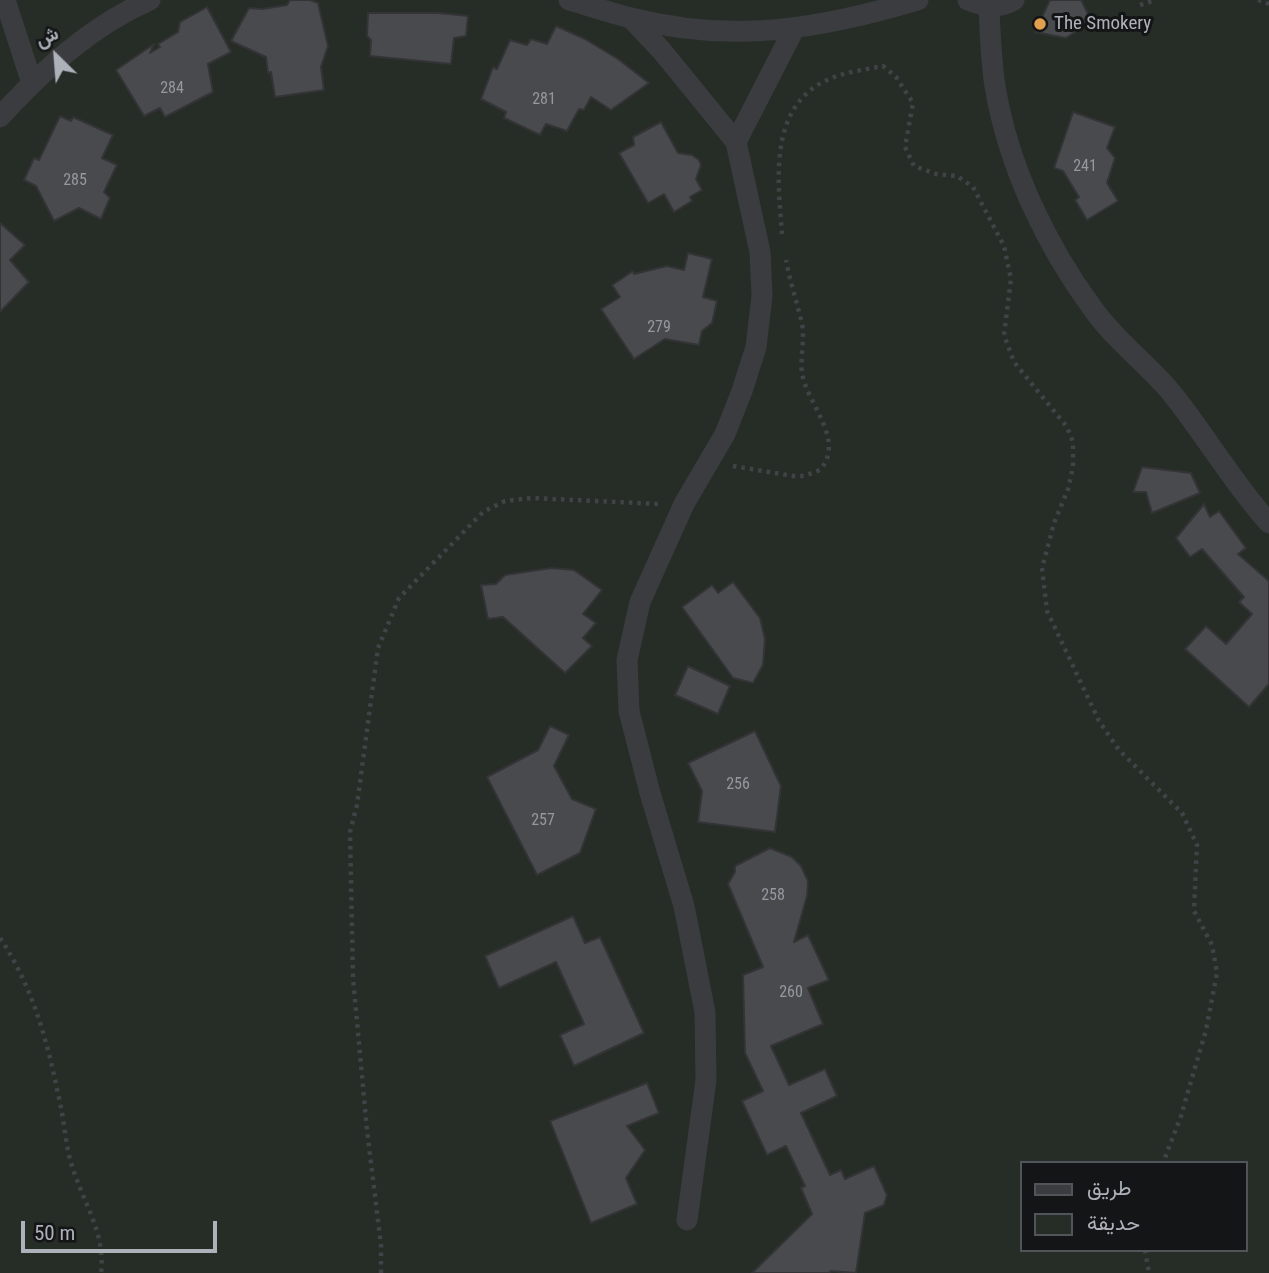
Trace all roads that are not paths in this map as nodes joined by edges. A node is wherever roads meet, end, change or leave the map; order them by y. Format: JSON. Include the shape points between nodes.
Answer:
{"nodes":[{"id":1,"x":5,"y":0,"type":"edge"},
{"id":2,"x":150,"y":0,"type":"edge"},
{"id":3,"x":569,"y":0,"type":"edge"},
{"id":4,"x":918,"y":0,"type":"edge"},
{"id":5,"x":1014,"y":0,"type":"edge"},
{"id":6,"x":979,"y":3,"type":"edge"},
{"id":7,"x":632,"y":19,"type":"junction"},
{"id":8,"x":794,"y":29,"type":"junction"},
{"id":9,"x":32,"y":83,"type":"junction"},
{"id":10,"x":0,"y":117,"type":"edge"},
{"id":11,"x":736,"y":142,"type":"junction"},
{"id":12,"x":1269,"y":523,"type":"edge"},
{"id":13,"x":688,"y":1220,"type":"dead end"}],
"edges":[{"from":1,"to":9,"type":"street"},
{"from":2,"to":9,"type":"street","via":[[101,25]]},
{"from":3,"to":7,"type":"street"},
{"from":4,"to":8,"type":"street","via":[[861,17]]},
{"from":5,"to":6,"type":"street"},
{"from":6,"to":12,"type":"street","via":[[1018,171],[1067,270],[1093,310],[1169,391]]},
{"from":7,"to":8,"type":"street","via":[[713,31]]},
{"from":7,"to":11,"type":"street"},
{"from":8,"to":11,"type":"street"},
{"from":9,"to":10,"type":"street"},
{"from":11,"to":13,"type":"street","via":[[760,252],[762,296],[756,347],[724,435],[684,505],[640,602],[627,660],[629,711],[684,906],[705,1012],[706,1080]]}]}
